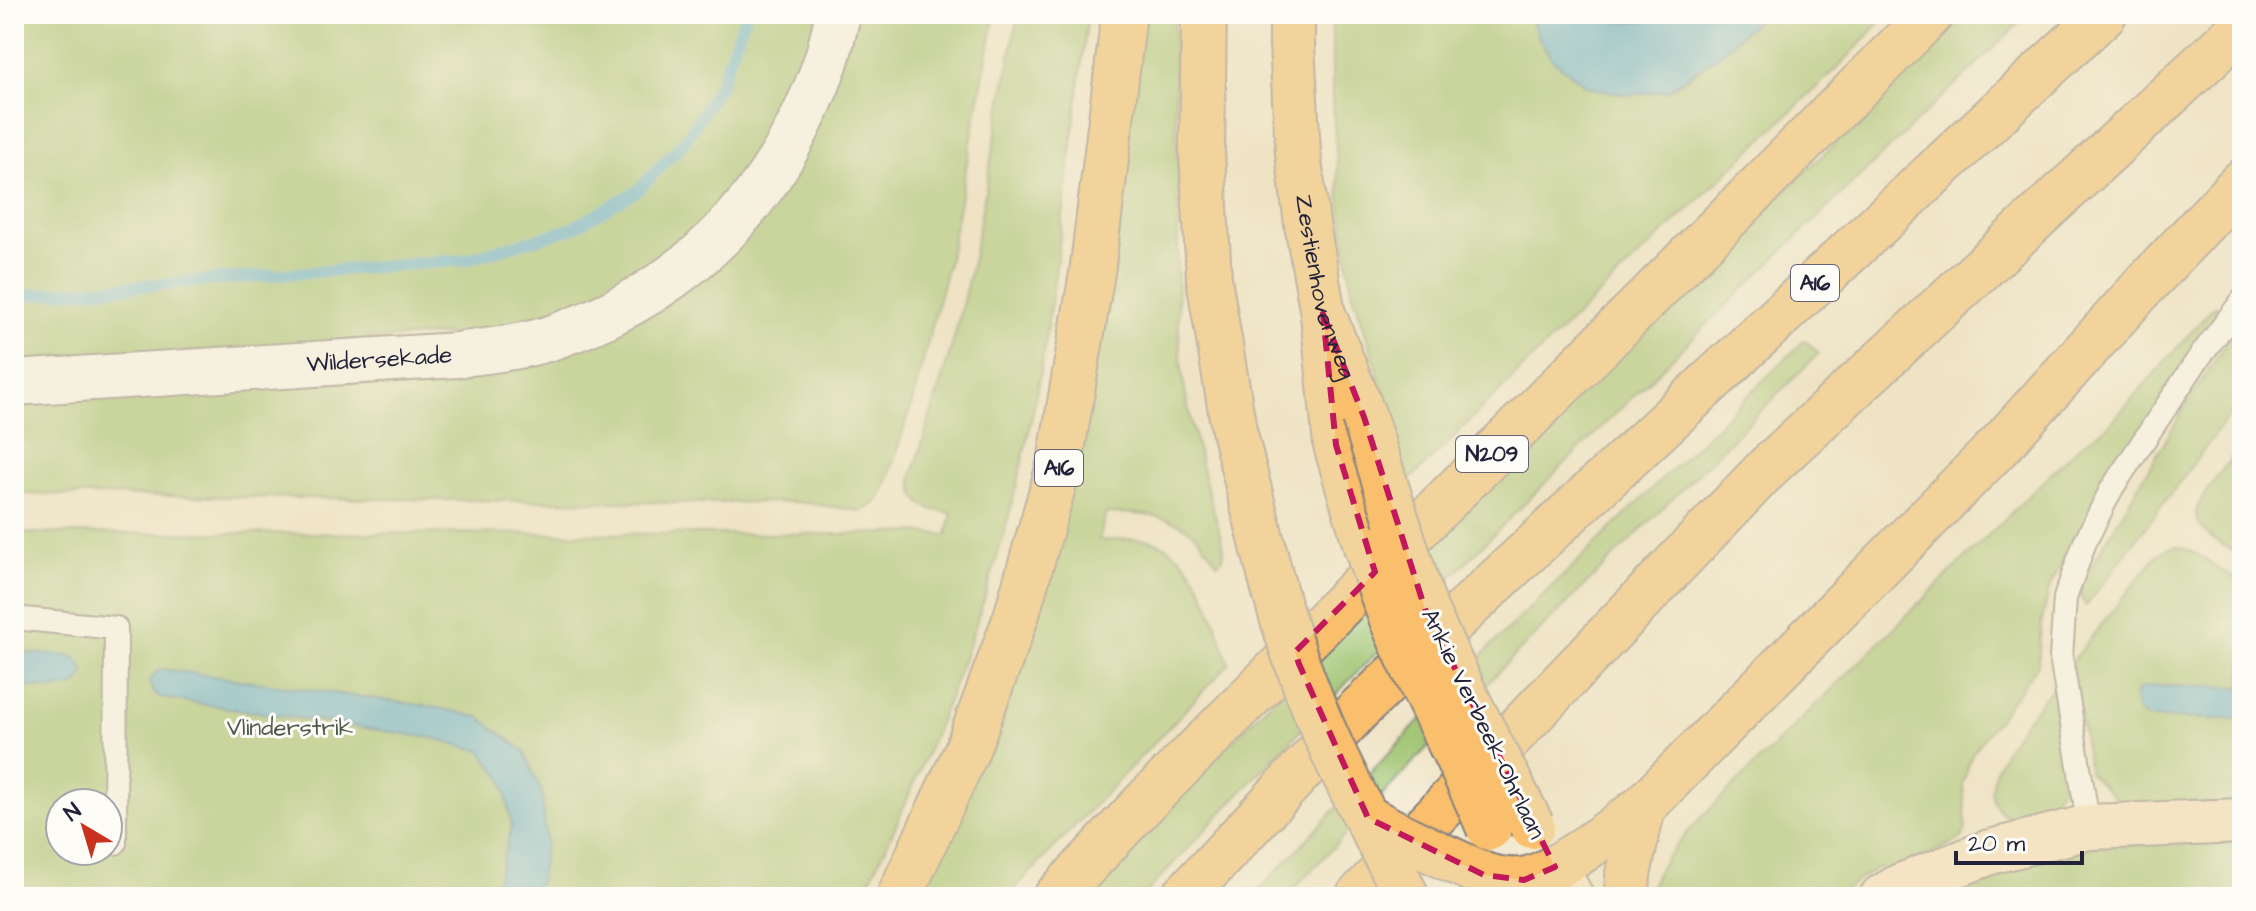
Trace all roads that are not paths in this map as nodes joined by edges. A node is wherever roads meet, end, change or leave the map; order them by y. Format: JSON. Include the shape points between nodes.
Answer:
{"nodes":[{"id":1,"x":838,"y":14,"type":"edge"},
{"id":2,"x":1124,"y":14,"type":"edge"},
{"id":3,"x":1204,"y":14,"type":"edge"},
{"id":4,"x":1292,"y":14,"type":"edge"},
{"id":5,"x":1931,"y":14,"type":"edge"},
{"id":6,"x":2104,"y":14,"type":"edge"},
{"id":7,"x":2242,"y":27,"type":"edge"},
{"id":8,"x":2242,"y":182,"type":"edge"},
{"id":9,"x":2242,"y":301,"type":"edge"},
{"id":10,"x":14,"y":383,"type":"edge"},
{"id":11,"x":1350,"y":431,"type":"junction"},
{"id":12,"x":1404,"y":548,"type":"joint"},
{"id":13,"x":14,"y":618,"type":"edge"},
{"id":14,"x":115,"y":787,"type":"edge"},
{"id":15,"x":1643,"y":807,"type":"junction"},
{"id":16,"x":1368,"y":818,"type":"junction"},
{"id":17,"x":2242,"y":821,"type":"edge"},
{"id":18,"x":2089,"y":827,"type":"junction"},
{"id":19,"x":1492,"y":868,"type":"edge"},
{"id":20,"x":1563,"y":882,"type":"edge"},
{"id":21,"x":899,"y":897,"type":"edge"},
{"id":22,"x":1056,"y":897,"type":"edge"},
{"id":23,"x":1183,"y":897,"type":"edge"},
{"id":24,"x":1358,"y":897,"type":"edge"},
{"id":25,"x":1407,"y":897,"type":"edge"},
{"id":26,"x":1627,"y":897,"type":"edge"},
{"id":27,"x":1882,"y":897,"type":"edge"}],
"edges":[{"from":1,"to":10,"type":"street","name":"Wildersekade","via":[[799,127],[755,199],[716,241],[651,293],[602,318],[556,336],[457,355]]},
{"from":2,"to":21,"type":"main road","number":"A16","via":[[1092,273],[1060,462],[1016,617],[973,736]]},
{"from":3,"to":16,"type":"main road","bridge":true,"via":[[1202,151],[1209,279],[1234,430],[1272,583],[1299,664],[1332,749]]},
{"from":4,"to":11,"type":"main road","name":"Zestienhovenweg","via":[[1307,224]]},
{"from":5,"to":22,"type":"main road","number":"N209"},
{"from":6,"to":23,"type":"main road","number":"A16","via":[[1359,709]]},
{"from":7,"to":24,"type":"main road","via":[[1768,467]]},
{"from":8,"to":15,"type":"main road","via":[[2002,443]]},
{"from":9,"to":18,"type":"lane","via":[[2112,488],[2065,598],[2061,657]]},
{"from":11,"to":12,"type":"main road","name":"Zestienhovenweg","bridge":true},
{"from":11,"to":19,"type":"main road","bridge":true,"via":[[1366,546],[1395,627],[1473,790]]},
{"from":12,"to":20,"type":"main road","name":"Ankie Verbeek-Ohrlaan","bridge":true,"via":[[1425,609],[1469,703]]},
{"from":13,"to":14,"type":"lane","via":[[116,628]]},
{"from":15,"to":20,"type":"main road","via":[[1602,837]]},
{"from":15,"to":26,"type":"main road"},
{"from":16,"to":19,"type":"main road","bridge":true,"via":[[1400,837]]},
{"from":16,"to":25,"type":"main road","bridge":true},
{"from":17,"to":18,"type":"street"},
{"from":18,"to":27,"type":"street","via":[[1990,852]]},
{"from":19,"to":20,"type":"main road","via":[[1524,880]]}]}
